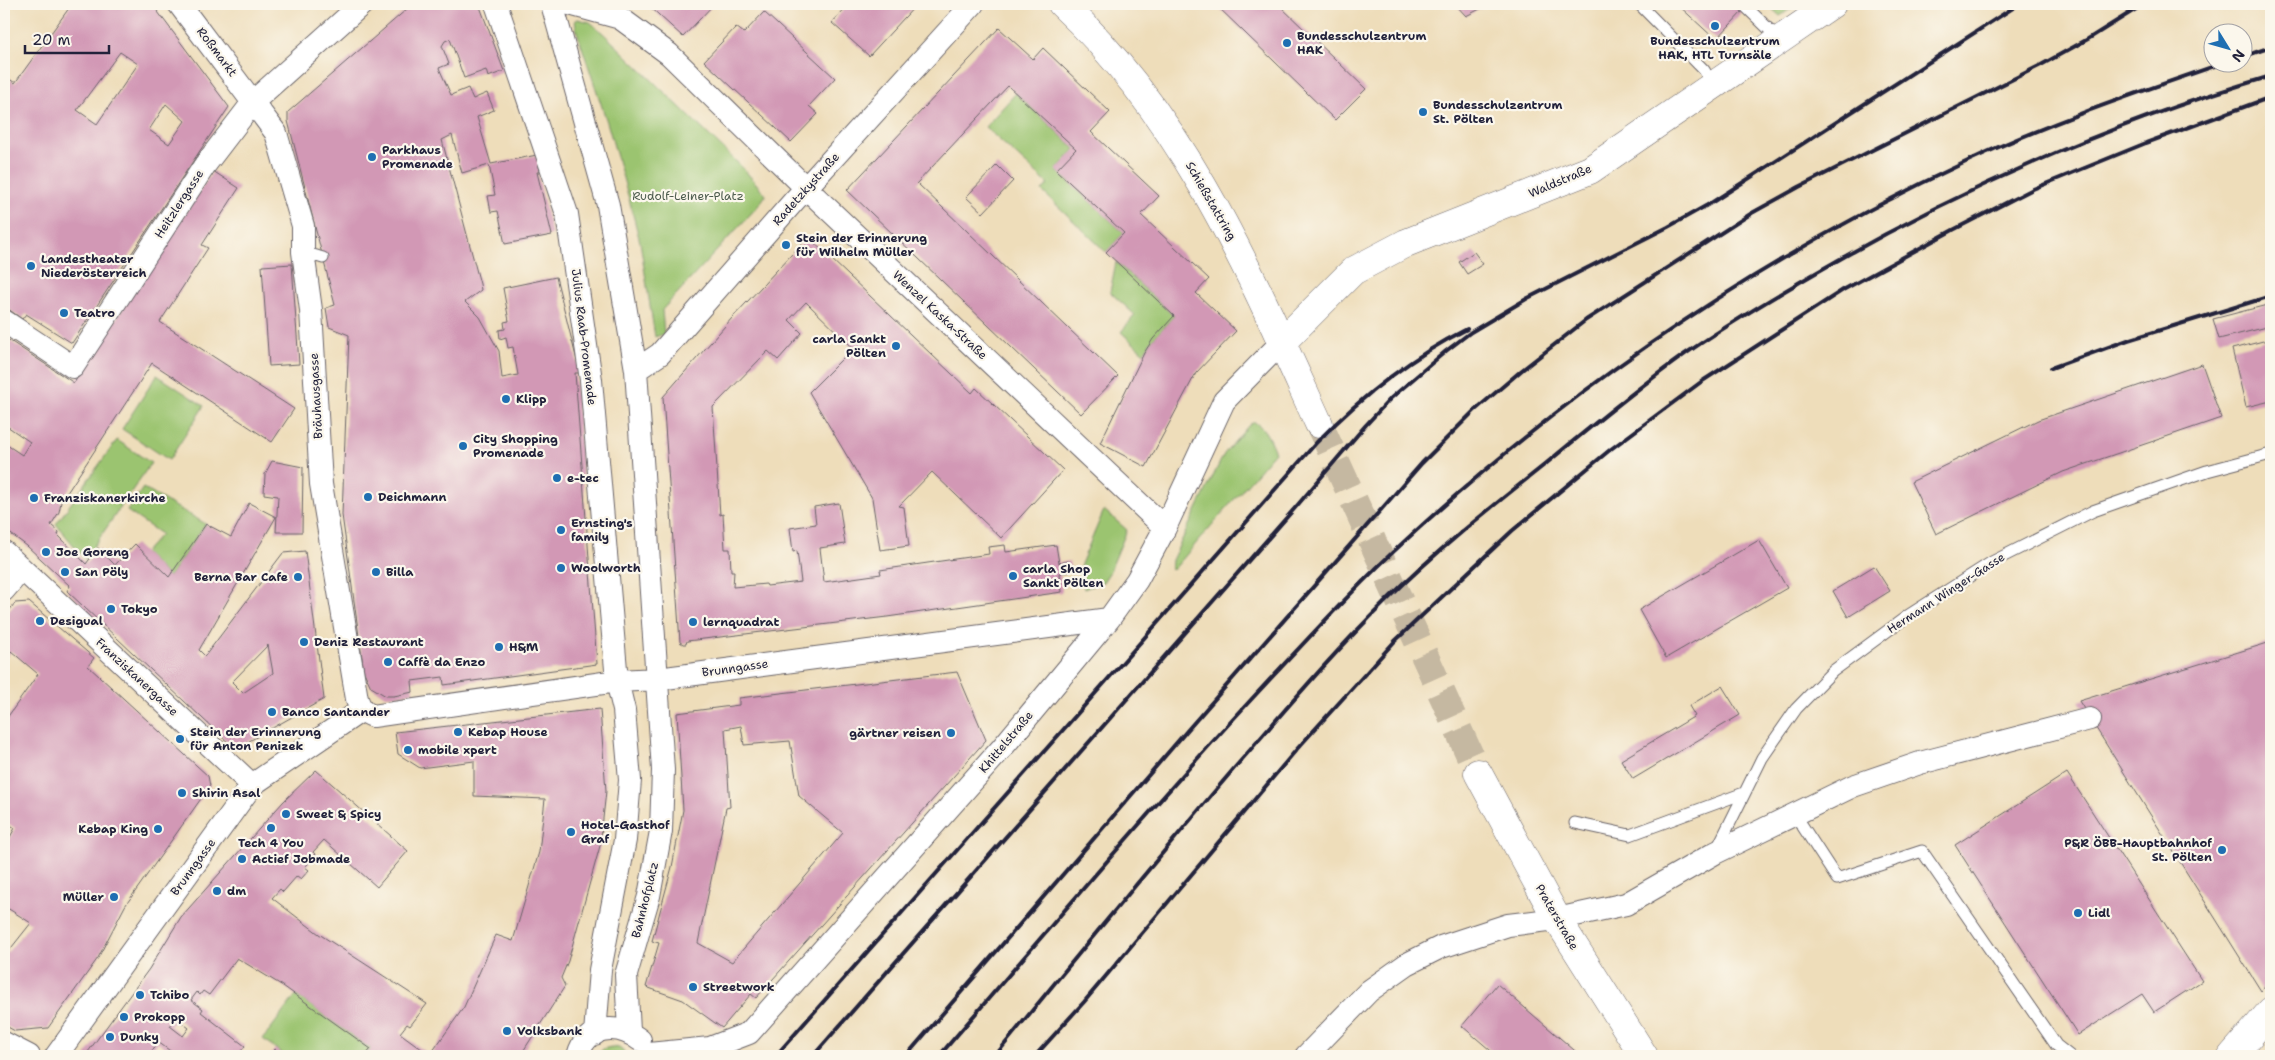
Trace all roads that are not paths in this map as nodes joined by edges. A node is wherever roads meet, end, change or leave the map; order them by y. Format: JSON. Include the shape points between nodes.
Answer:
{"nodes":[{"id":1,"x":179,"y":4,"type":"edge"},
{"id":2,"x":362,"y":4,"type":"edge"},
{"id":3,"x":496,"y":4,"type":"edge"},
{"id":4,"x":552,"y":4,"type":"edge"},
{"id":5,"x":569,"y":4,"type":"edge"},
{"id":6,"x":973,"y":4,"type":"edge"},
{"id":7,"x":1062,"y":4,"type":"edge"},
{"id":8,"x":1639,"y":4,"type":"edge"},
{"id":9,"x":1743,"y":4,"type":"edge"},
{"id":10,"x":1832,"y":4,"type":"edge"},
{"id":11,"x":1779,"y":39,"type":"junction"},
{"id":12,"x":1713,"y":85,"type":"junction"},
{"id":13,"x":254,"y":101,"type":"junction"},
{"id":14,"x":806,"y":188,"type":"junction"},
{"id":15,"x":5,"y":322,"type":"edge"},
{"id":16,"x":1283,"y":341,"type":"junction"},
{"id":17,"x":636,"y":370,"type":"junction"},
{"id":18,"x":1319,"y":424,"type":"tunnel mouth"},
{"id":19,"x":2271,"y":454,"type":"edge"},
{"id":20,"x":1165,"y":528,"type":"junction"},
{"id":21,"x":4,"y":552,"type":"edge"},
{"id":22,"x":22,"y":569,"type":"junction"},
{"id":23,"x":4,"y":590,"type":"edge"},
{"id":24,"x":1109,"y":619,"type":"junction"},
{"id":25,"x":658,"y":679,"type":"junction"},
{"id":26,"x":617,"y":681,"type":"junction"},
{"id":27,"x":360,"y":705,"type":"junction"},
{"id":28,"x":2090,"y":719,"type":"dead end"},
{"id":29,"x":1478,"y":773,"type":"tunnel mouth"},
{"id":30,"x":252,"y":785,"type":"junction"},
{"id":31,"x":1744,"y":793,"type":"junction"},
{"id":32,"x":1794,"y":813,"type":"junction"},
{"id":33,"x":1575,"y":823,"type":"dead end"},
{"id":34,"x":1715,"y":853,"type":"junction"},
{"id":35,"x":1556,"y":919,"type":"junction"},
{"id":36,"x":2271,"y":1011,"type":"edge"},
{"id":37,"x":629,"y":1031,"type":"junction"},
{"id":38,"x":595,"y":1034,"type":"junction"},
{"id":39,"x":4,"y":1043,"type":"edge"},
{"id":40,"x":649,"y":1055,"type":"edge"},
{"id":41,"x":29,"y":1056,"type":"edge"},
{"id":42,"x":56,"y":1056,"type":"edge"},
{"id":43,"x":578,"y":1056,"type":"edge"},
{"id":44,"x":1306,"y":1056,"type":"edge"},
{"id":45,"x":1644,"y":1056,"type":"edge"},
{"id":46,"x":2070,"y":1056,"type":"edge"},
{"id":47,"x":2232,"y":1056,"type":"edge"}],
"edges":[{"from":1,"to":13,"type":"street","name":"Roßmarkt"},
{"from":2,"to":13,"type":"street","name":"Heitzlergasse"},
{"from":3,"to":26,"type":"street","name":"Julius Raab-Promenade","via":[[567,214],[591,380]]},
{"from":4,"to":17,"type":"street","via":[[608,205]]},
{"from":5,"to":14,"type":"street","name":"Wenzel Kaska-Straße","via":[[620,18],[669,54]]},
{"from":6,"to":14,"type":"street","name":"Radetzkystraße"},
{"from":7,"to":16,"type":"main road","name":"Schießstattring","via":[[1110,54],[1176,142],[1239,248]]},
{"from":8,"to":12,"type":"lane","via":[[1704,70]]},
{"from":9,"to":11,"type":"lane"},
{"from":10,"to":11,"type":"main road","name":"Waldstraße"},
{"from":11,"to":12,"type":"main road","name":"Waldstraße"},
{"from":12,"to":16,"type":"main road","name":"Waldstraße","via":[[1590,170],[1406,243],[1353,270]]},
{"from":13,"to":15,"type":"street","name":"Heitzlergasse","via":[[205,165],[73,367]]},
{"from":13,"to":27,"type":"street","name":"Bräuhausgasse","via":[[276,133],[296,177],[303,226],[313,255],[311,310],[321,484]]},
{"from":14,"to":17,"type":"street","name":"Radetzkystraße","via":[[660,354]]},
{"from":14,"to":20,"type":"street","name":"Wenzel Kaska-Straße"},
{"from":16,"to":18,"type":"main road","name":"Schießstattring"},
{"from":16,"to":20,"type":"street","name":"Khittelstraße","via":[[1224,401]]},
{"from":17,"to":25,"type":"street"},
{"from":19,"to":31,"type":"lane","name":"Hermann Winger-Gasse","via":[[2207,471],[2093,511],[1992,562],[1908,615],[1833,671],[1796,710],[1762,758]]},
{"from":20,"to":24,"type":"street","name":"Khittelstraße","via":[[1137,580]]},
{"from":21,"to":22,"type":"street","name":"Franziskanergasse"},
{"from":22,"to":23,"type":"street"},
{"from":22,"to":30,"type":"street","name":"Franziskanergasse"},
{"from":24,"to":25,"type":"street","name":"Brunngasse"},
{"from":24,"to":40,"type":"street","name":"Khittelstraße","via":[[1002,748],[750,1033],[710,1048]]},
{"from":25,"to":26,"type":"street","name":"Brunngasse"},
{"from":25,"to":37,"type":"street","name":"Bahnhofplatz","via":[[663,770],[661,831],[648,896],[626,975]]},
{"from":26,"to":27,"type":"street","name":"Brunngasse","via":[[373,716]]},
{"from":26,"to":38,"type":"street","via":[[624,710],[630,780],[625,840],[600,970]]},
{"from":27,"to":30,"type":"street","name":"Brunngasse"},
{"from":28,"to":32,"type":"street","via":[[1920,763],[1853,786]]},
{"from":29,"to":35,"type":"main road","name":"Praterstraße"},
{"from":30,"to":42,"type":"street","name":"Brunngasse"},
{"from":31,"to":33,"type":"lane","via":[[1630,835]]},
{"from":31,"to":34,"type":"lane","name":"Hermann Winger-Gasse"},
{"from":32,"to":34,"type":"street"},
{"from":32,"to":46,"type":"lane","via":[[1837,879],[1922,850],[2056,1045]]},
{"from":34,"to":35,"type":"street","via":[[1626,904]]},
{"from":35,"to":44,"type":"street","via":[[1508,926],[1440,948],[1407,964],[1368,991]]},
{"from":35,"to":45,"type":"main road","name":"Praterstraße"},
{"from":36,"to":47,"type":"main road"},
{"from":37,"to":38,"type":"street","via":[[617,1028]]},
{"from":37,"to":40,"type":"street","via":[[642,1041]]},
{"from":38,"to":43,"type":"street","via":[[585,1041]]},
{"from":39,"to":41,"type":"street"}]}
